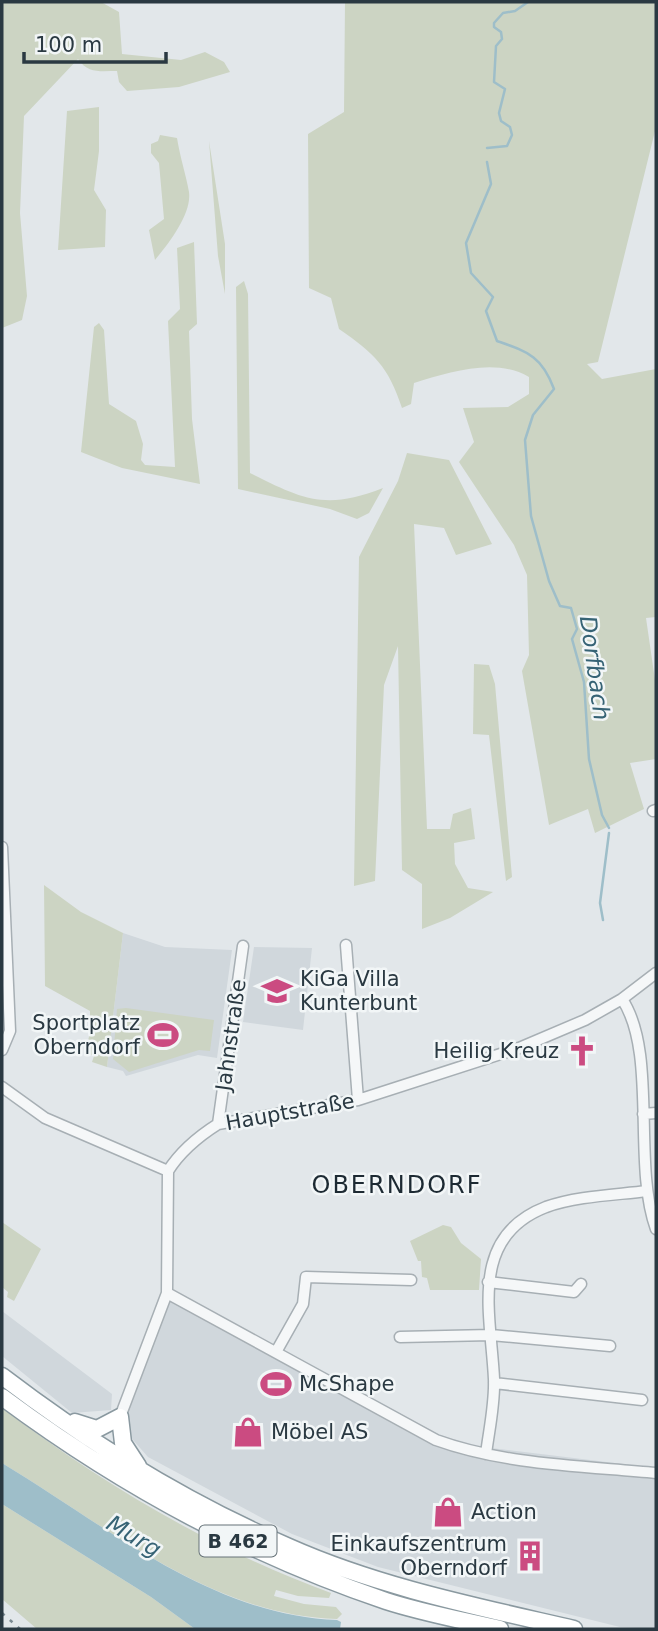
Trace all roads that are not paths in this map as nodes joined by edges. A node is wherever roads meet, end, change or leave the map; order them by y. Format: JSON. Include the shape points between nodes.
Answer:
{"nodes":[{"id":1,"x":2,"y":847,"type":"edge"},
{"id":2,"x":346,"y":945,"type":"dead end"},
{"id":3,"x":243,"y":946,"type":"dead end"},
{"id":4,"x":656,"y":973,"type":"edge"},
{"id":5,"x":622,"y":999,"type":"junction"},
{"id":6,"x":2,"y":1050,"type":"edge"},
{"id":7,"x":2,"y":1087,"type":"edge"},
{"id":8,"x":358,"y":1100,"type":"junction"},
{"id":9,"x":656,"y":1113,"type":"edge"},
{"id":10,"x":643,"y":1114,"type":"junction"},
{"id":11,"x":218,"y":1124,"type":"junction"},
{"id":12,"x":168,"y":1171,"type":"junction"},
{"id":13,"x":647,"y":1191,"type":"junction"},
{"id":14,"x":656,"y":1229,"type":"edge"},
{"id":15,"x":411,"y":1280,"type":"dead end"},
{"id":16,"x":488,"y":1282,"type":"junction"},
{"id":17,"x":581,"y":1284,"type":"dead end"},
{"id":18,"x":167,"y":1293,"type":"junction"},
{"id":19,"x":491,"y":1335,"type":"junction"},
{"id":20,"x":400,"y":1337,"type":"dead end"},
{"id":21,"x":610,"y":1346,"type":"dead end"},
{"id":22,"x":276,"y":1352,"type":"junction"},
{"id":23,"x":2,"y":1376,"type":"edge"},
{"id":24,"x":494,"y":1383,"type":"junction"},
{"id":25,"x":2,"y":1397,"type":"edge"},
{"id":26,"x":642,"y":1400,"type":"dead end"},
{"id":27,"x":120,"y":1417,"type":"junction"},
{"id":28,"x":65,"y":1424,"type":"junction"},
{"id":29,"x":486,"y":1454,"type":"junction"},
{"id":30,"x":656,"y":1473,"type":"edge"},
{"id":31,"x":143,"y":1474,"type":"junction"},
{"id":32,"x":500,"y":1629,"type":"edge"},
{"id":33,"x":575,"y":1629,"type":"edge"}],
"edges":[{"from":1,"to":6,"type":"street","via":[[10,1031]]},
{"from":2,"to":8,"type":"street"},
{"from":3,"to":11,"type":"street","name":"Jahnstraße"},
{"from":4,"to":5,"type":"street","name":"Hauptstraße"},
{"from":5,"to":8,"type":"street","name":"Hauptstraße","via":[[519,1048]]},
{"from":5,"to":10,"type":"street","via":[[639,1032]]},
{"from":7,"to":12,"type":"street","via":[[46,1118]]},
{"from":8,"to":11,"type":"street","name":"Hauptstraße"},
{"from":9,"to":10,"type":"street"},
{"from":10,"to":13,"type":"street"},
{"from":11,"to":12,"type":"street","name":"Hauptstraße"},
{"from":12,"to":18,"type":"street"},
{"from":13,"to":14,"type":"street"},
{"from":13,"to":16,"type":"street","via":[[544,1208],[512,1227],[493,1255]]},
{"from":15,"to":22,"type":"street","via":[[306,1277],[303,1304]]},
{"from":16,"to":17,"type":"street","via":[[574,1292]]},
{"from":16,"to":19,"type":"street"},
{"from":18,"to":22,"type":"street"},
{"from":18,"to":27,"type":"street"},
{"from":19,"to":20,"type":"street"},
{"from":19,"to":21,"type":"street"},
{"from":19,"to":24,"type":"street"},
{"from":22,"to":29,"type":"street","via":[[436,1440]]},
{"from":23,"to":28,"type":"highway","number":"B 462"},
{"from":24,"to":26,"type":"street"},
{"from":24,"to":29,"type":"street"},
{"from":25,"to":32,"type":"highway","number":"B 462","via":[[121,1479],[208,1527],[295,1567],[388,1601]]},
{"from":27,"to":28,"type":"highway","via":[[97,1429],[76,1422]]},
{"from":27,"to":31,"type":"highway","via":[[123,1443]]},
{"from":28,"to":31,"type":"highway","number":"B 462"},
{"from":29,"to":30,"type":"street"},
{"from":31,"to":33,"type":"highway","number":"B 462","via":[[291,1548],[391,1584]]}]}
